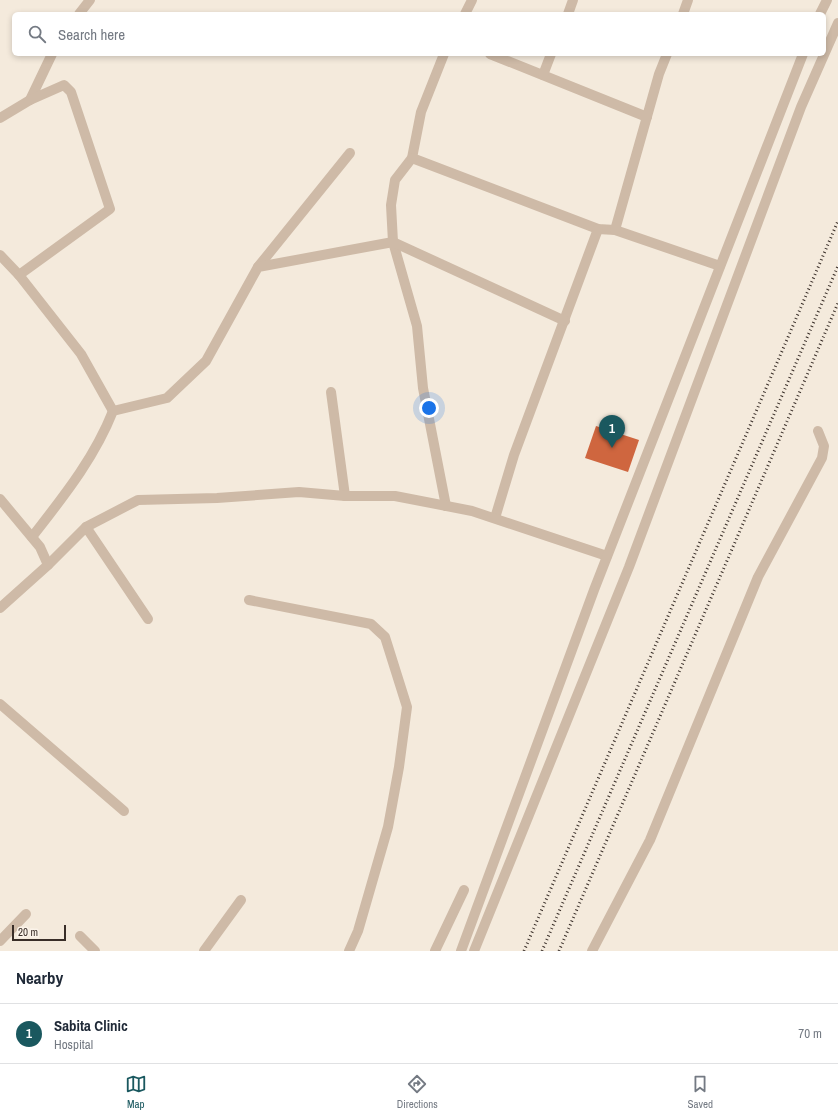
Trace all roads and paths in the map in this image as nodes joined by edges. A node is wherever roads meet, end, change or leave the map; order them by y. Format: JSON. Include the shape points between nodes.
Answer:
{"nodes":[{"id":1,"x":90,"y":0,"type":"edge"},
{"id":2,"x":472,"y":0,"type":"edge"},
{"id":3,"x":573,"y":0,"type":"edge"},
{"id":4,"x":688,"y":0,"type":"edge"},
{"id":5,"x":827,"y":0,"type":"edge"},
{"id":6,"x":81,"y":12,"type":"edge"},
{"id":7,"x":466,"y":12,"type":"edge"},
{"id":8,"x":569,"y":12,"type":"edge"},
{"id":9,"x":684,"y":12,"type":"edge"},
{"id":10,"x":821,"y":12,"type":"edge"},
{"id":11,"x":838,"y":23,"type":"edge"},
{"id":12,"x":826,"y":50,"type":"edge"},
{"id":13,"x":51,"y":56,"type":"edge"},
{"id":14,"x":443,"y":56,"type":"edge"},
{"id":15,"x":495,"y":56,"type":"edge"},
{"id":16,"x":550,"y":56,"type":"edge"},
{"id":17,"x":666,"y":56,"type":"edge"},
{"id":18,"x":802,"y":56,"type":"edge"},
{"id":19,"x":823,"y":56,"type":"edge"},
{"id":20,"x":542,"y":75,"type":"junction"},
{"id":21,"x":30,"y":100,"type":"junction"},
{"id":22,"x":647,"y":117,"type":"junction"},
{"id":23,"x":0,"y":118,"type":"edge"},
{"id":24,"x":350,"y":153,"type":"dead end"},
{"id":25,"x":412,"y":158,"type":"junction"},
{"id":26,"x":598,"y":229,"type":"junction"},
{"id":27,"x":615,"y":230,"type":"junction"},
{"id":28,"x":393,"y":242,"type":"junction"},
{"id":29,"x":0,"y":255,"type":"edge"},
{"id":30,"x":720,"y":266,"type":"junction"},
{"id":31,"x":258,"y":267,"type":"junction"},
{"id":32,"x":19,"y":275,"type":"junction"},
{"id":33,"x":565,"y":321,"type":"junction"},
{"id":34,"x":331,"y":392,"type":"dead end"},
{"id":35,"x":113,"y":411,"type":"junction"},
{"id":36,"x":818,"y":431,"type":"dead end"},
{"id":37,"x":345,"y":496,"type":"junction"},
{"id":38,"x":0,"y":499,"type":"edge"},
{"id":39,"x":446,"y":506,"type":"junction"},
{"id":40,"x":495,"y":518,"type":"junction"},
{"id":41,"x":86,"y":527,"type":"junction"},
{"id":42,"x":32,"y":537,"type":"junction"},
{"id":43,"x":607,"y":556,"type":"junction"},
{"id":44,"x":48,"y":565,"type":"junction"},
{"id":45,"x":249,"y":600,"type":"dead end"},
{"id":46,"x":0,"y":608,"type":"edge"},
{"id":47,"x":148,"y":619,"type":"dead end"},
{"id":48,"x":0,"y":704,"type":"edge"},
{"id":49,"x":124,"y":811,"type":"dead end"},
{"id":50,"x":464,"y":890,"type":"dead end"},
{"id":51,"x":242,"y":900,"type":"dead end"},
{"id":52,"x":26,"y":914,"type":"dead end"},
{"id":53,"x":80,"y":936,"type":"dead end"},
{"id":54,"x":0,"y":941,"type":"edge"},
{"id":55,"x":95,"y":951,"type":"edge"},
{"id":56,"x":204,"y":951,"type":"edge"},
{"id":57,"x":349,"y":951,"type":"edge"},
{"id":58,"x":435,"y":951,"type":"edge"},
{"id":59,"x":461,"y":951,"type":"edge"},
{"id":60,"x":474,"y":951,"type":"edge"},
{"id":61,"x":592,"y":951,"type":"edge"}],
"edges":[{"from":1,"to":6,"type":"street"},
{"from":2,"to":7,"type":"street"},
{"from":3,"to":8,"type":"street"},
{"from":4,"to":9,"type":"street"},
{"from":5,"to":10,"type":"street"},
{"from":11,"to":12,"type":"street"},
{"from":13,"to":21,"type":"street"},
{"from":14,"to":25,"type":"street","via":[[421,112]]},
{"from":15,"to":20,"type":"street"},
{"from":16,"to":20,"type":"street"},
{"from":17,"to":22,"type":"street"},
{"from":18,"to":30,"type":"street"},
{"from":19,"to":60,"type":"street","via":[[801,107],[629,567]]},
{"from":20,"to":22,"type":"street"},
{"from":21,"to":23,"type":"street"},
{"from":21,"to":32,"type":"street","via":[[64,85],[72,92],[110,209]]},
{"from":22,"to":27,"type":"street"},
{"from":24,"to":31,"type":"street"},
{"from":25,"to":26,"type":"street"},
{"from":25,"to":28,"type":"street","via":[[395,180],[391,205]]},
{"from":26,"to":27,"type":"street"},
{"from":26,"to":33,"type":"street"},
{"from":27,"to":30,"type":"street"},
{"from":28,"to":31,"type":"street"},
{"from":28,"to":33,"type":"street"},
{"from":28,"to":39,"type":"street","via":[[417,326],[423,388]]},
{"from":29,"to":32,"type":"street"},
{"from":30,"to":43,"type":"street"},
{"from":31,"to":35,"type":"street","via":[[206,362],[167,398]]},
{"from":32,"to":35,"type":"street","via":[[81,354]]},
{"from":33,"to":40,"type":"street","via":[[514,455]]},
{"from":34,"to":37,"type":"street"},
{"from":35,"to":42,"type":"street","via":[[102,437],[74,482]]},
{"from":36,"to":61,"type":"street","via":[[824,446],[822,458],[758,577],[650,840]]},
{"from":37,"to":39,"type":"street","via":[[395,496]]},
{"from":37,"to":41,"type":"street","via":[[299,492],[138,500]]},
{"from":38,"to":42,"type":"street"},
{"from":39,"to":40,"type":"street","via":[[472,510]]},
{"from":40,"to":43,"type":"street"},
{"from":41,"to":44,"type":"street"},
{"from":41,"to":47,"type":"street"},
{"from":42,"to":44,"type":"street"},
{"from":43,"to":59,"type":"street"},
{"from":44,"to":46,"type":"street"},
{"from":45,"to":57,"type":"street","via":[[371,624],[385,637],[407,707],[388,827],[358,931]]},
{"from":48,"to":49,"type":"street"},
{"from":50,"to":58,"type":"street"},
{"from":51,"to":56,"type":"street"},
{"from":52,"to":54,"type":"street"},
{"from":53,"to":55,"type":"street"}]}
